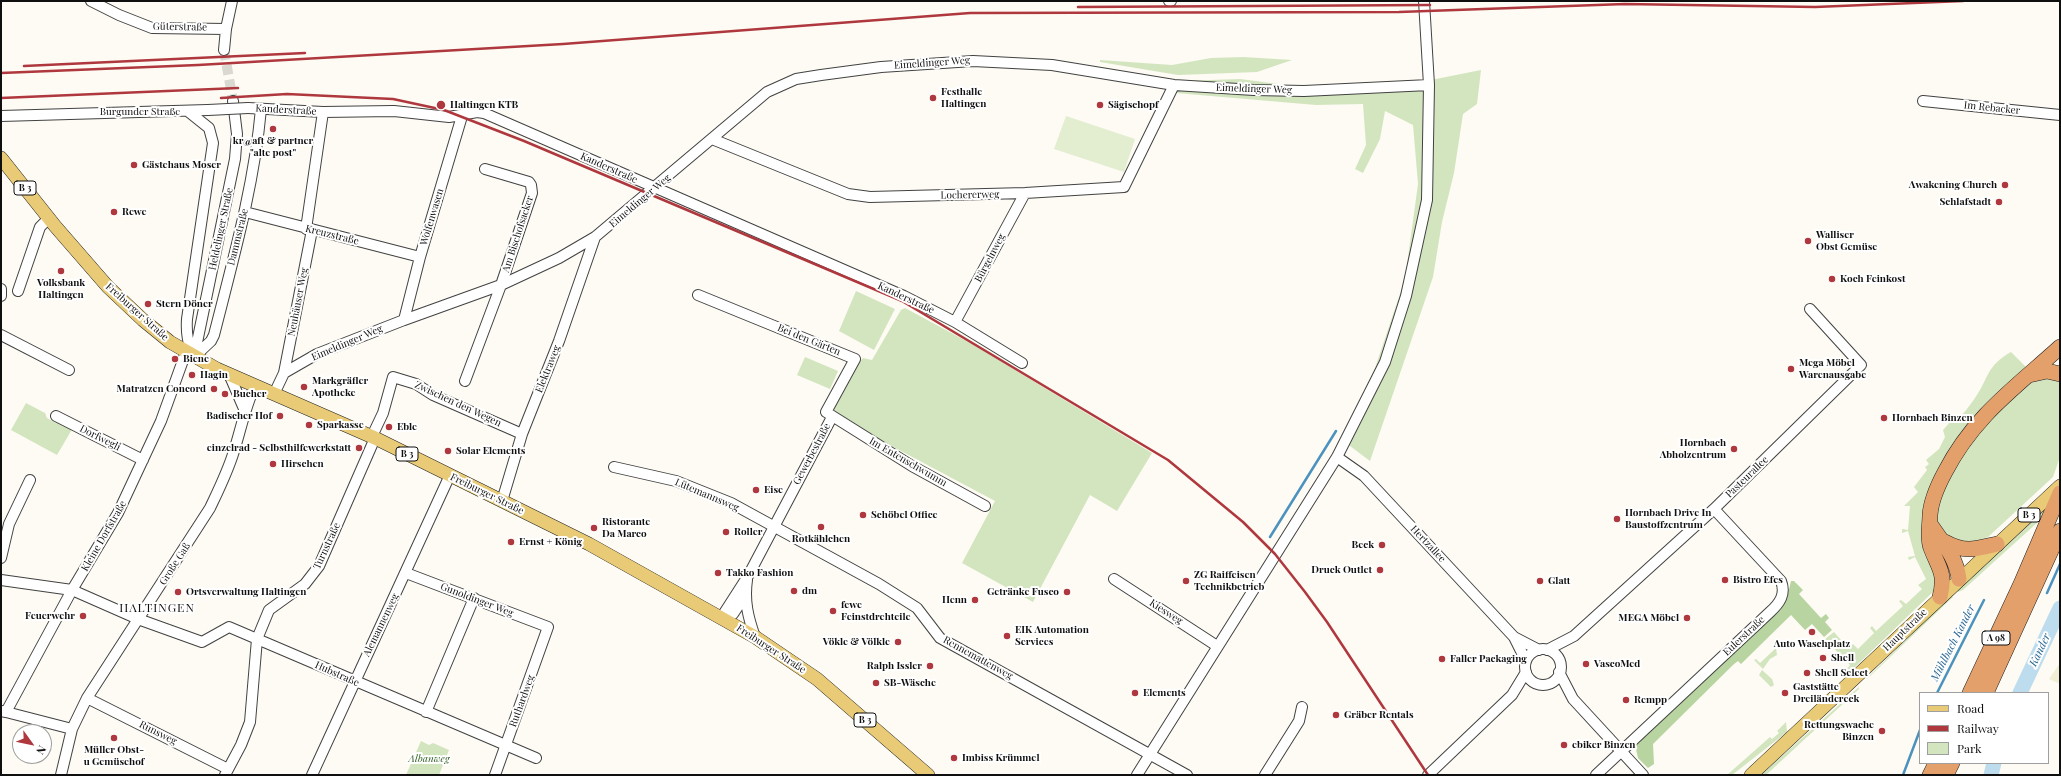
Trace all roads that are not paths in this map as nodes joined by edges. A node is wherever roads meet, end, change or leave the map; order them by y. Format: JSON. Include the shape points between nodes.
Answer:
{"nodes":[{"id":1,"x":91,"y":1,"type":"edge"},
{"id":2,"x":232,"y":1,"type":"edge"},
{"id":3,"x":1424,"y":1,"type":"edge"},
{"id":4,"x":226,"y":29,"type":"junction"},
{"id":5,"x":224,"y":50,"type":"tunnel mouth"},
{"id":6,"x":1174,"y":85,"type":"junction"},
{"id":7,"x":1429,"y":85,"type":"junction"},
{"id":8,"x":232,"y":101,"type":"tunnel mouth"},
{"id":9,"x":1923,"y":101,"type":"dead end"},
{"id":10,"x":261,"y":109,"type":"junction"},
{"id":11,"x":189,"y":112,"type":"junction"},
{"id":12,"x":323,"y":112,"type":"junction"},
{"id":13,"x":2060,"y":115,"type":"edge"},
{"id":14,"x":1,"y":116,"type":"edge"},
{"id":15,"x":462,"y":116,"type":"junction"},
{"id":16,"x":712,"y":139,"type":"junction"},
{"id":17,"x":1,"y":158,"type":"edge"},
{"id":18,"x":485,"y":168,"type":"dead end"},
{"id":19,"x":655,"y":188,"type":"junction"},
{"id":20,"x":1025,"y":194,"type":"junction"},
{"id":21,"x":245,"y":212,"type":"junction"},
{"id":22,"x":49,"y":218,"type":"junction"},
{"id":23,"x":309,"y":230,"type":"junction"},
{"id":24,"x":595,"y":237,"type":"junction"},
{"id":25,"x":420,"y":257,"type":"junction"},
{"id":26,"x":501,"y":285,"type":"junction"},
{"id":27,"x":1,"y":289,"type":"edge"},
{"id":28,"x":18,"y":291,"type":"dead end"},
{"id":29,"x":698,"y":295,"type":"dead end"},
{"id":30,"x":1,"y":296,"type":"edge"},
{"id":31,"x":1810,"y":309,"type":"dead end"},
{"id":32,"x":404,"y":320,"type":"junction"},
{"id":33,"x":955,"y":322,"type":"junction"},
{"id":34,"x":1,"y":335,"type":"edge"},
{"id":35,"x":2060,"y":347,"type":"edge"},
{"id":36,"x":190,"y":355,"type":"junction"},
{"id":37,"x":1022,"y":363,"type":"dead end"},
{"id":38,"x":69,"y":370,"type":"dead end"},
{"id":39,"x":284,"y":373,"type":"junction"},
{"id":40,"x":229,"y":374,"type":"junction"},
{"id":41,"x":2060,"y":374,"type":"edge"},
{"id":42,"x":2029,"y":375,"type":"junction"},
{"id":43,"x":465,"y":381,"type":"dead end"},
{"id":44,"x":255,"y":386,"type":"junction"},
{"id":45,"x":274,"y":394,"type":"junction"},
{"id":46,"x":245,"y":411,"type":"junction"},
{"id":47,"x":56,"y":416,"type":"dead end"},
{"id":48,"x":832,"y":417,"type":"junction"},
{"id":49,"x":522,"y":434,"type":"junction"},
{"id":50,"x":375,"y":438,"type":"junction"},
{"id":51,"x":1337,"y":457,"type":"junction"},
{"id":52,"x":143,"y":460,"type":"junction"},
{"id":53,"x":614,"y":467,"type":"dead end"},
{"id":54,"x":450,"y":475,"type":"junction"},
{"id":55,"x":30,"y":480,"type":"dead end"},
{"id":56,"x":2060,"y":486,"type":"edge"},
{"id":57,"x":2060,"y":493,"type":"edge"},
{"id":58,"x":502,"y":501,"type":"junction"},
{"id":59,"x":985,"y":506,"type":"dead end"},
{"id":60,"x":1714,"y":509,"type":"junction"},
{"id":61,"x":1930,"y":524,"type":"junction"},
{"id":62,"x":774,"y":528,"type":"junction"},
{"id":63,"x":2060,"y":531,"type":"edge"},
{"id":64,"x":1945,"y":542,"type":"junction"},
{"id":65,"x":1997,"y":544,"type":"junction"},
{"id":66,"x":1,"y":558,"type":"edge"},
{"id":67,"x":1938,"y":560,"type":"junction"},
{"id":68,"x":406,"y":573,"type":"junction"},
{"id":69,"x":748,"y":576,"type":"junction"},
{"id":70,"x":1114,"y":579,"type":"dead end"},
{"id":71,"x":1959,"y":579,"type":"junction"},
{"id":72,"x":1,"y":580,"type":"edge"},
{"id":73,"x":72,"y":590,"type":"junction"},
{"id":74,"x":745,"y":596,"type":"junction"},
{"id":75,"x":1940,"y":597,"type":"junction"},
{"id":76,"x":474,"y":598,"type":"junction"},
{"id":77,"x":721,"y":618,"type":"junction"},
{"id":78,"x":138,"y":619,"type":"junction"},
{"id":79,"x":548,"y":628,"type":"joint"},
{"id":80,"x":1574,"y":636,"type":"junction"},
{"id":81,"x":754,"y":637,"type":"junction"},
{"id":82,"x":1514,"y":637,"type":"junction"},
{"id":83,"x":257,"y":639,"type":"junction"},
{"id":84,"x":1217,"y":646,"type":"junction"},
{"id":85,"x":1543,"y":650,"type":"junction"},
{"id":86,"x":1526,"y":661,"type":"junction"},
{"id":87,"x":1559,"y":662,"type":"junction"},
{"id":88,"x":1526,"y":672,"type":"junction"},
{"id":89,"x":1559,"y":672,"type":"junction"},
{"id":90,"x":354,"y":681,"type":"junction"},
{"id":91,"x":1543,"y":684,"type":"junction"},
{"id":92,"x":1970,"y":692,"type":"edge"},
{"id":93,"x":1986,"y":692,"type":"edge"},
{"id":94,"x":1512,"y":695,"type":"junction"},
{"id":95,"x":87,"y":698,"type":"junction"},
{"id":96,"x":1573,"y":699,"type":"junction"},
{"id":97,"x":1302,"y":707,"type":"dead end"},
{"id":98,"x":3,"y":712,"type":"edge"},
{"id":99,"x":426,"y":712,"type":"junction"},
{"id":100,"x":72,"y":729,"type":"junction"},
{"id":101,"x":506,"y":745,"type":"junction"},
{"id":102,"x":1621,"y":752,"type":"junction"},
{"id":103,"x":1150,"y":753,"type":"junction"},
{"id":104,"x":536,"y":758,"type":"dead end"},
{"id":105,"x":1936,"y":764,"type":"edge"},
{"id":106,"x":1952,"y":764,"type":"edge"},
{"id":107,"x":227,"y":772,"type":"edge"},
{"id":108,"x":1431,"y":772,"type":"edge"},
{"id":109,"x":61,"y":775,"type":"edge"},
{"id":110,"x":312,"y":775,"type":"edge"},
{"id":111,"x":495,"y":775,"type":"edge"},
{"id":112,"x":928,"y":775,"type":"edge"},
{"id":113,"x":1136,"y":775,"type":"edge"},
{"id":114,"x":1187,"y":775,"type":"edge"},
{"id":115,"x":1266,"y":775,"type":"edge"},
{"id":116,"x":1596,"y":775,"type":"edge"},
{"id":117,"x":1642,"y":775,"type":"edge"},
{"id":118,"x":1751,"y":775,"type":"edge"},
{"id":119,"x":1930,"y":775,"type":"edge"},
{"id":120,"x":1946,"y":775,"type":"edge"}],
"edges":[{"from":1,"to":4,"type":"street","name":"Güterstraße","via":[[119,16],[152,28]]},
{"from":2,"to":4,"type":"street"},
{"from":3,"to":7,"type":"street"},
{"from":4,"to":5,"type":"street"},
{"from":6,"to":7,"type":"street","name":"Eimeldinger Weg","via":[[1304,90]]},
{"from":6,"to":16,"type":"street","name":"Eimeldinger Weg","via":[[1044,64],[973,61],[881,67],[796,79],[767,92]]},
{"from":6,"to":20,"type":"street","name":"Lochererweg","via":[[1124,188]]},
{"from":7,"to":51,"type":"street","via":[[1427,200],[1408,289],[1385,362]]},
{"from":8,"to":36,"type":"street","name":"Heldelinger Straße","via":[[236,134],[235,159]]},
{"from":9,"to":13,"type":"street","name":"Im Rebacker"},
{"from":10,"to":11,"type":"street","name":"Kanderstraße","bridge":true},
{"from":10,"to":12,"type":"street","name":"Kanderstraße"},
{"from":10,"to":21,"type":"street","name":"Dammstraße"},
{"from":11,"to":14,"type":"street","name":"Burgunder Straße"},
{"from":11,"to":36,"type":"street","name":"Burgunder Straße","via":[[209,128],[213,143],[186,334]]},
{"from":12,"to":15,"type":"street","name":"Kanderstraße","via":[[394,111]]},
{"from":12,"to":23,"type":"street","name":"Neuhäuser Weg"},
{"from":15,"to":19,"type":"street","name":"Kanderstraße","via":[[484,113]]},
{"from":15,"to":25,"type":"street","name":"Wolfenwasen"},
{"from":16,"to":19,"type":"street","name":"Eimeldinger Weg"},
{"from":16,"to":20,"type":"street","name":"Lochererweg","via":[[848,194],[870,198]]},
{"from":17,"to":22,"type":"main road","name":"Freiburger Straße","number":"B 3"},
{"from":18,"to":26,"type":"street","name":"Am Bischofsacker","via":[[529,182],[532,188]]},
{"from":19,"to":24,"type":"street","name":"Eimeldinger Weg"},
{"from":19,"to":33,"type":"street","name":"Kanderstraße","via":[[904,296]]},
{"from":20,"to":33,"type":"street","name":"Bürgelnweg"},
{"from":21,"to":23,"type":"street","name":"Kreuzstraße"},
{"from":21,"to":36,"type":"street","name":"Dammstraße","via":[[214,335],[211,341]]},
{"from":22,"to":28,"type":"street","via":[[40,227]]},
{"from":22,"to":36,"type":"main road","name":"Freiburger Straße","number":"B 3","via":[[119,297],[166,340]]},
{"from":23,"to":25,"type":"street","name":"Kreuzstraße"},
{"from":23,"to":39,"type":"street","name":"Neuhäuser Weg"},
{"from":24,"to":26,"type":"street","name":"Eimeldinger Weg","via":[[559,258]]},
{"from":24,"to":49,"type":"street","name":"Elektraweg","via":[[559,341]]},
{"from":25,"to":32,"type":"street","name":"Wolfenwasen"},
{"from":26,"to":32,"type":"street","name":"Eimeldinger Weg"},
{"from":26,"to":43,"type":"street"},
{"from":27,"to":30,"type":"street"},
{"from":29,"to":48,"type":"street","name":"Bei den Gärten","via":[[855,358],[826,412]]},
{"from":31,"to":60,"type":"street","name":"Pasteurallee","via":[[1861,365]]},
{"from":32,"to":39,"type":"street","name":"Eimeldinger Weg","via":[[317,354]]},
{"from":33,"to":37,"type":"street","name":"Kanderstraße"},
{"from":34,"to":38,"type":"street"},
{"from":35,"to":42,"type":"highway"},
{"from":36,"to":40,"type":"main road","name":"Freiburger Straße","number":"B 3"},
{"from":36,"to":52,"type":"street","name":"Kleine Dorfstraße","via":[[177,377]]},
{"from":39,"to":45,"type":"street"},
{"from":40,"to":44,"type":"main road","name":"Freiburger Straße","number":"B 3"},
{"from":40,"to":46,"type":"street"},
{"from":41,"to":42,"type":"highway","via":[[2047,371]]},
{"from":42,"to":61,"type":"highway","via":[[1989,410],[1959,447],[1934,497]]},
{"from":44,"to":45,"type":"main road","name":"Freiburger Straße","number":"B 3"},
{"from":44,"to":46,"type":"street","name":"Große Gaß"},
{"from":45,"to":50,"type":"main road","name":"Freiburger Straße","number":"B 3"},
{"from":46,"to":78,"type":"street","name":"Große Gaß","via":[[224,480],[210,508]]},
{"from":47,"to":52,"type":"street","name":"Dorfwegli"},
{"from":48,"to":59,"type":"street","name":"Im Entenschwumm","via":[[912,466]]},
{"from":48,"to":62,"type":"street","name":"Gewerbestraße"},
{"from":49,"to":50,"type":"street","name":"Zwischen den Wegen","via":[[433,395],[416,384],[393,377],[383,413],[374,432]]},
{"from":49,"to":58,"type":"street","name":"Elektraweg"},
{"from":50,"to":54,"type":"main road","name":"Freiburger Straße","number":"B 3"},
{"from":50,"to":83,"type":"street","name":"Turnstraße","via":[[319,566],[305,584],[270,610]]},
{"from":51,"to":82,"type":"street","name":"Hertzallee","via":[[1364,476]]},
{"from":51,"to":84,"type":"street"},
{"from":52,"to":73,"type":"street","name":"Kleine Dorfstraße","via":[[118,513]]},
{"from":53,"to":62,"type":"street","name":"Lütemannsweg","via":[[676,481],[731,503]]},
{"from":54,"to":58,"type":"main road","name":"Freiburger Straße","number":"B 3"},
{"from":54,"to":68,"type":"street","name":"Alemannenweg"},
{"from":55,"to":66,"type":"street","via":[[9,524]]},
{"from":56,"to":65,"type":"main road","name":"Hauptstraße","number":"B 3"},
{"from":57,"to":92,"type":"highway","number":"A 98"},
{"from":58,"to":77,"type":"main road","name":"Freiburger Straße","number":"B 3","via":[[589,544]]},
{"from":60,"to":80,"type":"street","name":"Pasteurallee"},
{"from":60,"to":102,"type":"street","name":"Eulerstraße","via":[[1776,575],[1784,589],[1781,599]]},
{"from":61,"to":64,"type":"highway"},
{"from":61,"to":67,"type":"highway","via":[[1930,543]]},
{"from":62,"to":69,"type":"street","name":"Gewerbestraße"},
{"from":62,"to":103,"type":"street","name":"Rennemattenweg","via":[[879,584],[917,608],[940,638]]},
{"from":63,"to":93,"type":"highway","number":"A 98"},
{"from":64,"to":65,"type":"highway","via":[[1956,548],[1969,550]]},
{"from":64,"to":71,"type":"highway","via":[[1957,566]]},
{"from":65,"to":71,"type":"main road","name":"Hauptstraße","number":"B 3"},
{"from":67,"to":71,"type":"highway"},
{"from":67,"to":75,"type":"highway","via":[[1943,583]]},
{"from":68,"to":76,"type":"street","name":"Gunoldinger Weg"},
{"from":68,"to":90,"type":"street","name":"Alemannenweg"},
{"from":69,"to":74,"type":"street","name":"Gewerbestraße"},
{"from":69,"to":77,"type":"street","name":"Gewerbestraße"},
{"from":70,"to":84,"type":"street","name":"Kiesweg"},
{"from":71,"to":75,"type":"main road","name":"Hauptstraße","number":"B 3"},
{"from":72,"to":73,"type":"street"},
{"from":73,"to":78,"type":"street"},
{"from":73,"to":98,"type":"street","name":"Kleine Dorfstraße"},
{"from":74,"to":77,"type":"street","name":"Gewerbestraße","via":[[733,614]]},
{"from":74,"to":81,"type":"street","name":"Gewerbestraße"},
{"from":75,"to":118,"type":"main road","name":"Hauptstraße","number":"B 3"},
{"from":76,"to":79,"type":"street","name":"Gunoldinger Weg"},
{"from":76,"to":99,"type":"street"},
{"from":77,"to":81,"type":"main road","name":"Freiburger Straße","number":"B 3"},
{"from":78,"to":83,"type":"street","name":"Hubstraße","via":[[202,642],[229,627]]},
{"from":78,"to":95,"type":"street","name":"Große Gaß"},
{"from":79,"to":101,"type":"street","name":"Ruthardweg"},
{"from":80,"to":85,"type":"street","name":"Pasteurallee"},
{"from":80,"to":87,"type":"street","name":"Pasteurallee"},
{"from":81,"to":112,"type":"main road","name":"Freiburger Straße","number":"B 3","via":[[817,679]]},
{"from":82,"to":85,"type":"street","name":"Hertzallee"},
{"from":82,"to":86,"type":"street","name":"Hertzallee"},
{"from":83,"to":90,"type":"street","name":"Hubstraße"},
{"from":83,"to":107,"type":"street","name":"Turnstraße","via":[[250,722]]},
{"from":84,"to":103,"type":"street"},
{"from":85,"to":86,"type":"street","via":[[1532,653]]},
{"from":85,"to":87,"type":"street","name":"Hertzallee","via":[[1554,654]]},
{"from":86,"to":88,"type":"street","name":"Hertzallee"},
{"from":87,"to":89,"type":"street"},
{"from":88,"to":91,"type":"street","via":[[1529,679]]},
{"from":88,"to":94,"type":"street"},
{"from":89,"to":91,"type":"street","via":[[1553,681]]},
{"from":89,"to":96,"type":"street"},
{"from":90,"to":99,"type":"street","name":"Hubstraße"},
{"from":90,"to":110,"type":"street","name":"Alemannenweg"},
{"from":91,"to":94,"type":"street"},
{"from":91,"to":96,"type":"street","via":[[1553,686]]},
{"from":94,"to":108,"type":"street"},
{"from":95,"to":100,"type":"street","name":"Große Gaß"},
{"from":95,"to":107,"type":"street","name":"Runsweg"},
{"from":96,"to":102,"type":"street"},
{"from":97,"to":115,"type":"street","via":[[1299,721]]},
{"from":98,"to":100,"type":"street","name":"Kleine Dorfstraße"},
{"from":99,"to":101,"type":"street","name":"Hubstraße"},
{"from":100,"to":109,"type":"street","name":"Große Gaß"},
{"from":101,"to":104,"type":"street","name":"Hubstraße"},
{"from":101,"to":111,"type":"street","name":"Ruthardweg"},
{"from":102,"to":116,"type":"street","name":"Eulerstraße"},
{"from":102,"to":117,"type":"street"},
{"from":103,"to":113,"type":"street"},
{"from":103,"to":114,"type":"street","name":"Rennemattenweg"},
{"from":105,"to":119,"type":"highway"},
{"from":106,"to":120,"type":"highway"}]}
